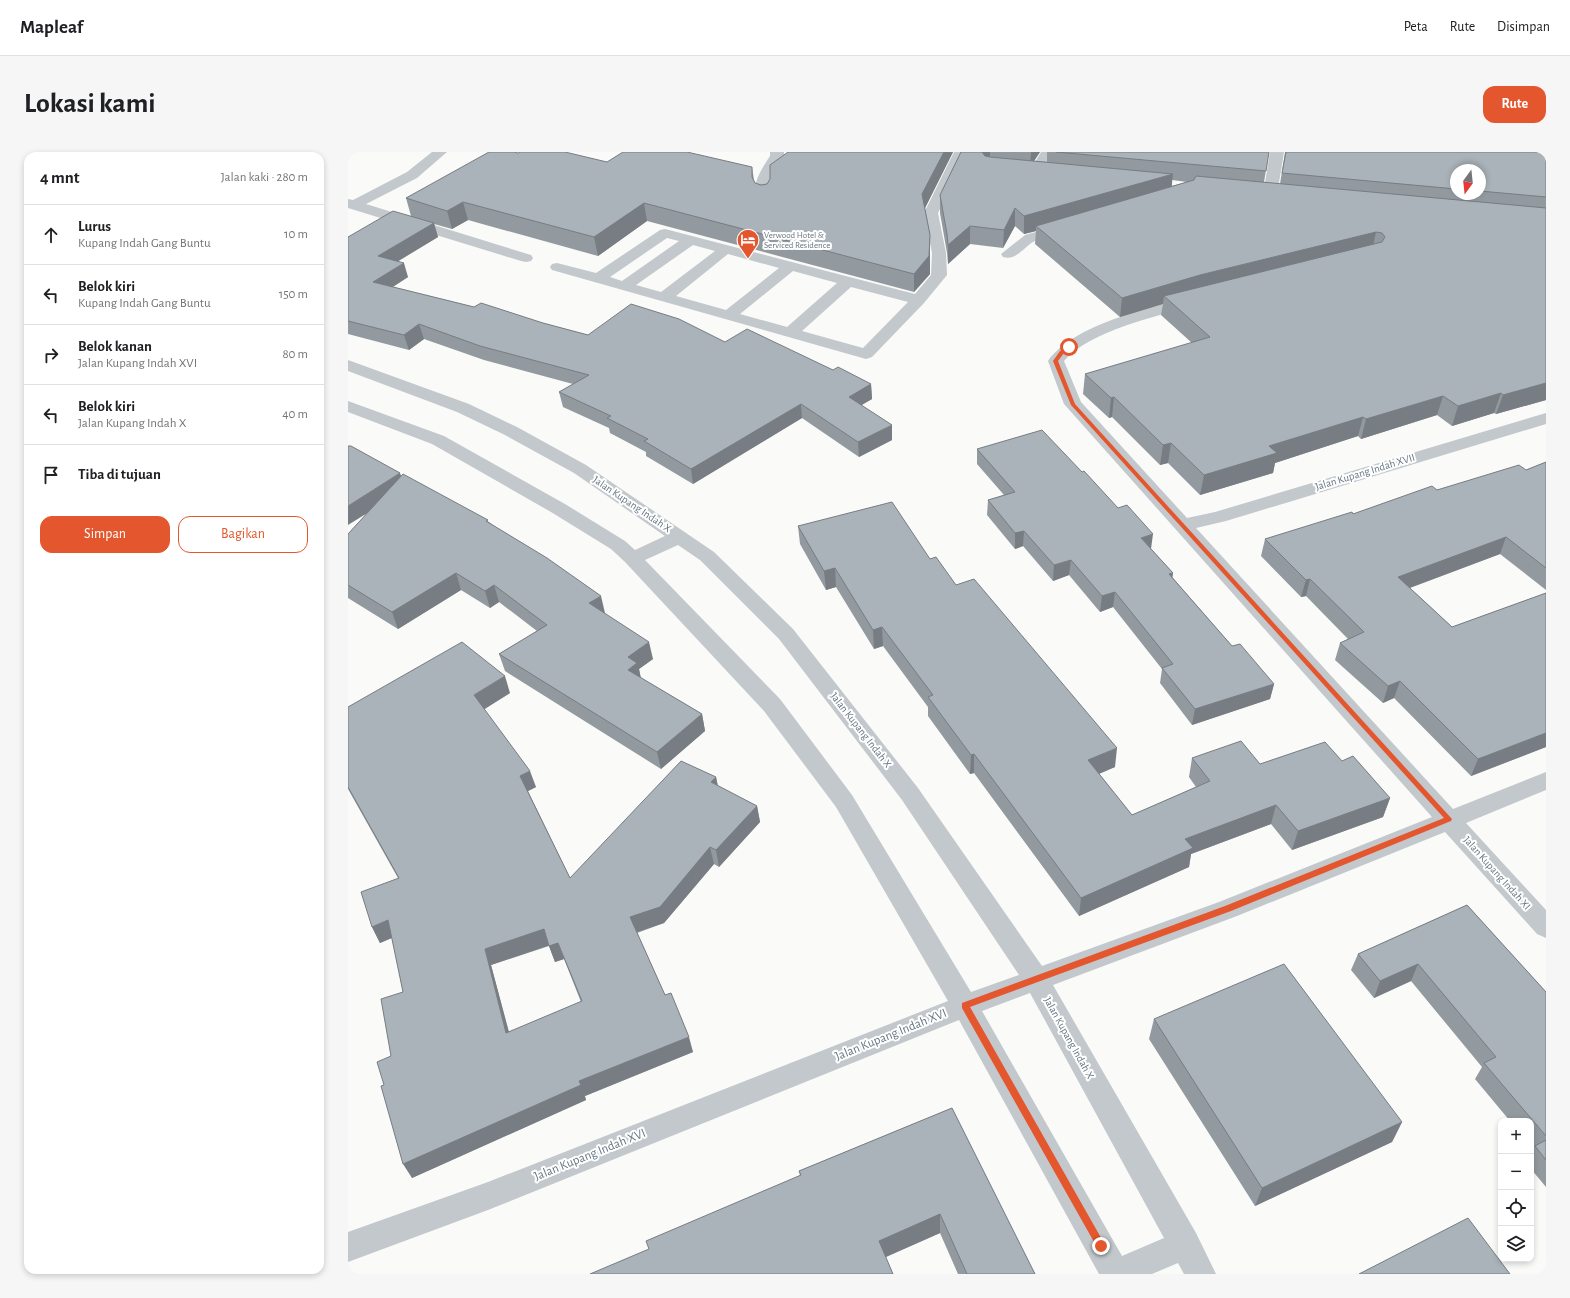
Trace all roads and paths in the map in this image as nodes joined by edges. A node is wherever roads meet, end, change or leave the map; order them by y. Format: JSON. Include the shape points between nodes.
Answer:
{"nodes":[{"id":1,"x":440,"y":152,"type":"edge"},
{"id":2,"x":777,"y":152,"type":"edge"},
{"id":3,"x":961,"y":152,"type":"edge"},
{"id":4,"x":1048,"y":152,"type":"edge"},
{"id":5,"x":1277,"y":152,"type":"edge"},
{"id":6,"x":1020,"y":172,"type":"edge"},
{"id":7,"x":1035,"y":174,"type":"junction"},
{"id":8,"x":1050,"y":175,"type":"edge"},
{"id":9,"x":1254,"y":194,"type":"edge"},
{"id":10,"x":1270,"y":195,"type":"junction"},
{"id":11,"x":763,"y":197,"type":"edge"},
{"id":12,"x":1286,"y":197,"type":"edge"},
{"id":13,"x":351,"y":204,"type":"edge"},
{"id":14,"x":1079,"y":224,"type":"edge"},
{"id":15,"x":691,"y":240,"type":"junction"},
{"id":16,"x":726,"y":249,"type":"junction"},
{"id":17,"x":1008,"y":254,"type":"dead end"},
{"id":18,"x":526,"y":258,"type":"dead end"},
{"id":19,"x":791,"y":266,"type":"junction"},
{"id":20,"x":557,"y":267,"type":"dead end"},
{"id":21,"x":599,"y":278,"type":"junction"},
{"id":22,"x":849,"y":281,"type":"junction"},
{"id":23,"x":624,"y":286,"type":"junction"},
{"id":24,"x":664,"y":297,"type":"junction"},
{"id":25,"x":1209,"y":297,"type":"edge"},
{"id":26,"x":919,"y":300,"type":"junction"},
{"id":27,"x":729,"y":315,"type":"junction"},
{"id":28,"x":790,"y":333,"type":"junction"},
{"id":29,"x":348,"y":365,"type":"edge"},
{"id":30,"x":348,"y":406,"type":"edge"},
{"id":31,"x":1546,"y":418,"type":"edge"},
{"id":32,"x":1184,"y":525,"type":"junction"},
{"id":33,"x":681,"y":537,"type":"junction"},
{"id":34,"x":632,"y":558,"type":"junction"},
{"id":35,"x":1546,"y":781,"type":"edge"},
{"id":36,"x":1449,"y":819,"type":"junction"},
{"id":37,"x":1546,"y":927,"type":"edge"},
{"id":38,"x":1036,"y":979,"type":"junction"},
{"id":39,"x":965,"y":1006,"type":"junction"},
{"id":40,"x":1178,"y":1232,"type":"junction"},
{"id":41,"x":348,"y":1247,"type":"edge"},
{"id":42,"x":1116,"y":1274,"type":"edge"},
{"id":43,"x":1201,"y":1274,"type":"edge"}],
"edges":[{"from":1,"to":13,"type":"street","via":[[412,175]]},
{"from":2,"to":11,"type":"street","via":[[763,179]]},
{"from":3,"to":26,"type":"street","via":[[931,213],[940,253],[939,276]]},
{"from":4,"to":7,"type":"street"},
{"from":5,"to":10,"type":"street"},
{"from":6,"to":7,"type":"street"},
{"from":7,"to":8,"type":"street"},
{"from":9,"to":10,"type":"street"},
{"from":10,"to":12,"type":"street"},
{"from":13,"to":18,"type":"street"},
{"from":14,"to":17,"type":"street","via":[[1030,238]]},
{"from":15,"to":16,"type":"street"},
{"from":15,"to":21,"type":"street","via":[[665,233]]},
{"from":15,"to":23,"type":"street"},
{"from":16,"to":19,"type":"street"},
{"from":16,"to":24,"type":"street"},
{"from":19,"to":22,"type":"street"},
{"from":19,"to":27,"type":"street"},
{"from":20,"to":21,"type":"street"},
{"from":21,"to":23,"type":"street"},
{"from":22,"to":26,"type":"street"},
{"from":22,"to":28,"type":"street"},
{"from":23,"to":24,"type":"street"},
{"from":24,"to":27,"type":"street"},
{"from":25,"to":32,"type":"street","name":"Jalan Kupang Indah XI","via":[[1142,315],[1096,333],[1062,352],[1056,361],[1079,410]]},
{"from":26,"to":28,"type":"street","via":[[866,354]]},
{"from":27,"to":28,"type":"street"},
{"from":29,"to":33,"type":"street","name":"Jalan Kupang Indah X","via":[[463,408],[511,430],[580,469]]},
{"from":30,"to":34,"type":"street","via":[[438,440],[558,508],[618,545]]},
{"from":31,"to":32,"type":"street","name":"Jalan Kupang Indah XVII","via":[[1219,517]]},
{"from":32,"to":36,"type":"street","name":"Jalan Kupang Indah XI"},
{"from":33,"to":34,"type":"street"},
{"from":33,"to":38,"type":"street","name":"Jalan Kupang Indah X","via":[[707,556],[786,634],[910,794]]},
{"from":34,"to":39,"type":"street","via":[[772,705],[844,801]]},
{"from":35,"to":36,"type":"street","name":"Jalan Kupang Indah XVI"},
{"from":36,"to":37,"type":"street","name":"Jalan Kupang Indah XI"},
{"from":36,"to":38,"type":"street","name":"Jalan Kupang Indah XVI","via":[[1228,908]]},
{"from":38,"to":39,"type":"street","name":"Jalan Kupang Indah XVI"},
{"from":38,"to":40,"type":"street","name":"Jalan Kupang Indah X"},
{"from":39,"to":41,"type":"street","name":"Jalan Kupang Indah XVI","via":[[488,1196]]},
{"from":39,"to":42,"type":"street"},
{"from":40,"to":42,"type":"street"},
{"from":40,"to":43,"type":"street","name":"Jalan Kupang Indah X"}]}
